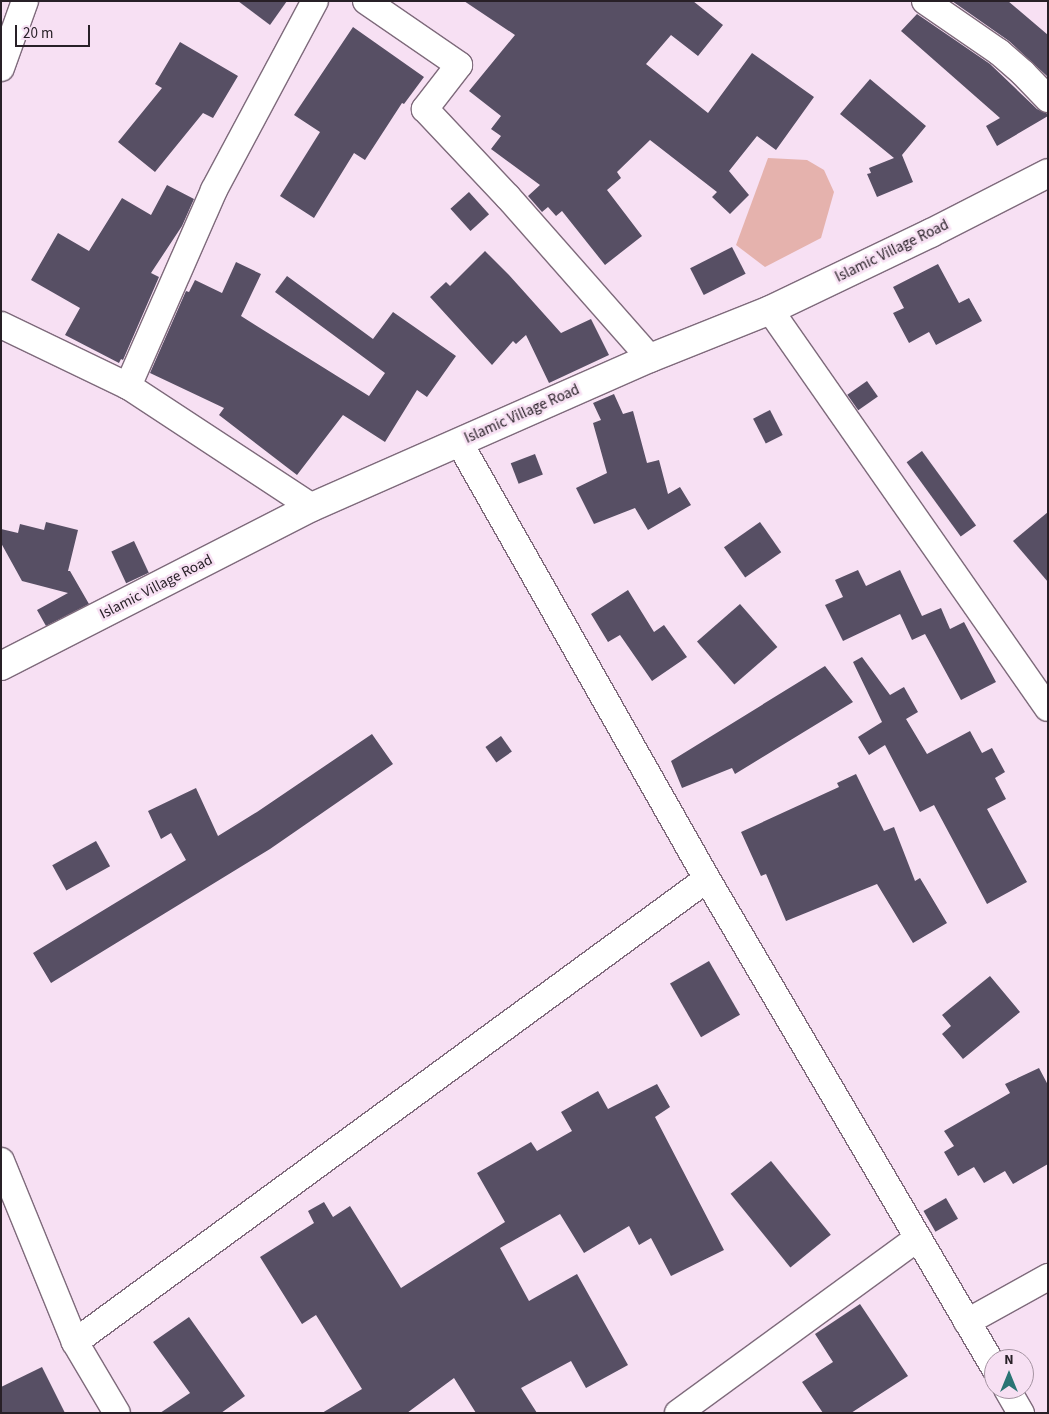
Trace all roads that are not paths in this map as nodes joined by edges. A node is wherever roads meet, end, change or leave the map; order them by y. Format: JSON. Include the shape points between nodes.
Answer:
{"nodes":[{"id":1,"x":25,"y":1,"type":"edge"},
{"id":2,"x":315,"y":1,"type":"edge"},
{"id":3,"x":366,"y":1,"type":"edge"},
{"id":4,"x":925,"y":1,"type":"edge"},
{"id":5,"x":4,"y":53,"type":"edge"},
{"id":6,"x":1048,"y":98,"type":"edge"},
{"id":7,"x":1048,"y":173,"type":"edge"},
{"id":8,"x":770,"y":310,"type":"junction"},
{"id":9,"x":1,"y":325,"type":"edge"},
{"id":10,"x":650,"y":358,"type":"junction"},
{"id":11,"x":128,"y":386,"type":"junction"},
{"id":12,"x":460,"y":442,"type":"junction"},
{"id":13,"x":312,"y":507,"type":"junction"},
{"id":14,"x":1,"y":666,"type":"edge"},
{"id":15,"x":1047,"y":706,"type":"edge"},
{"id":16,"x":707,"y":878,"type":"junction"},
{"id":17,"x":1,"y":1161,"type":"edge"},
{"id":18,"x":918,"y":1238,"type":"junction"},
{"id":19,"x":1048,"y":1277,"type":"edge"},
{"id":20,"x":967,"y":1322,"type":"junction"},
{"id":21,"x":75,"y":1342,"type":"junction"},
{"id":22,"x":984,"y":1350,"type":"edge"},
{"id":23,"x":1013,"y":1399,"type":"edge"},
{"id":24,"x":117,"y":1413,"type":"edge"},
{"id":25,"x":678,"y":1413,"type":"edge"},
{"id":26,"x":1021,"y":1413,"type":"edge"}],
"edges":[{"from":1,"to":5,"type":"street"},
{"from":2,"to":11,"type":"street","via":[[214,190]]},
{"from":3,"to":10,"type":"street","via":[[459,65],[425,109],[508,197]]},
{"from":4,"to":6,"type":"street","via":[[1000,52]]},
{"from":7,"to":8,"type":"street","name":"Islamic Village Road"},
{"from":8,"to":10,"type":"street","name":"Islamic Village Road"},
{"from":8,"to":15,"type":"street"},
{"from":9,"to":11,"type":"street"},
{"from":10,"to":12,"type":"street","name":"Islamic Village Road"},
{"from":11,"to":13,"type":"street"},
{"from":12,"to":13,"type":"street","name":"Islamic Village Road"},
{"from":12,"to":16,"type":"street"},
{"from":13,"to":14,"type":"street","name":"Islamic Village Road"},
{"from":16,"to":18,"type":"street"},
{"from":16,"to":21,"type":"street"},
{"from":17,"to":21,"type":"street"},
{"from":18,"to":20,"type":"street"},
{"from":18,"to":25,"type":"street"},
{"from":19,"to":20,"type":"street"},
{"from":20,"to":22,"type":"street"},
{"from":21,"to":24,"type":"street"},
{"from":23,"to":26,"type":"street"}]}
